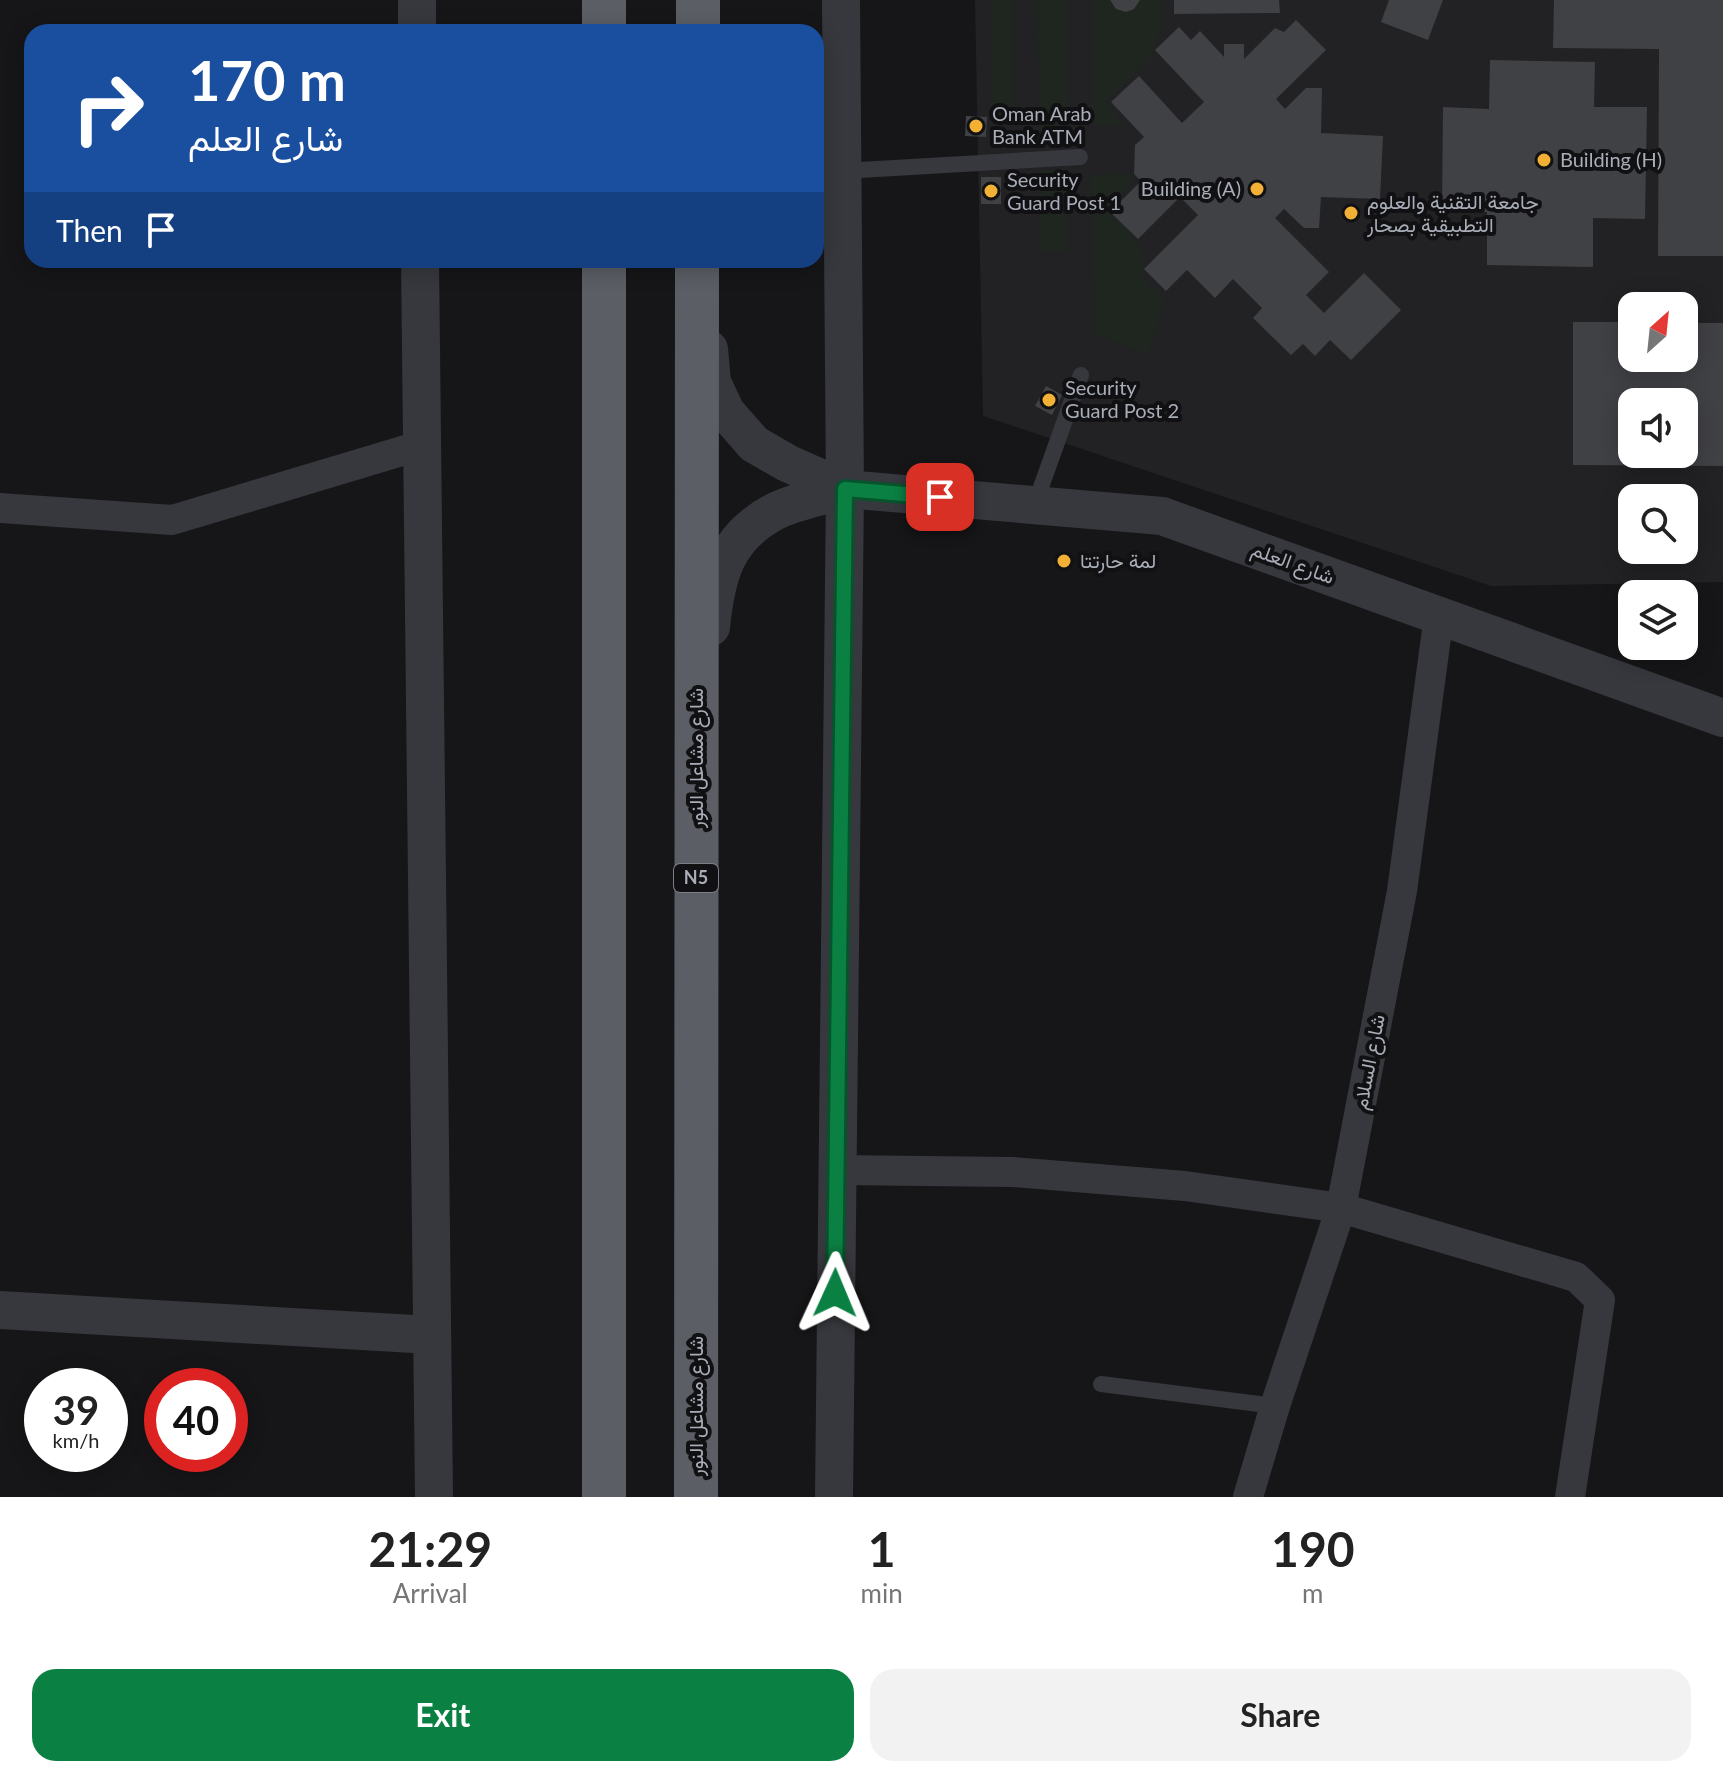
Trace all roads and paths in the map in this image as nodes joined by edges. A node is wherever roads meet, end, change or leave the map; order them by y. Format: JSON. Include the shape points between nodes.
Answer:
{"nodes":[{"id":1,"x":417,"y":0,"type":"edge"},
{"id":2,"x":604,"y":0,"type":"edge"},
{"id":3,"x":698,"y":0,"type":"edge"},
{"id":4,"x":841,"y":0,"type":"edge"},
{"id":5,"x":417,"y":24,"type":"edge"},
{"id":6,"x":604,"y":24,"type":"edge"},
{"id":7,"x":698,"y":24,"type":"edge"},
{"id":8,"x":1080,"y":157,"type":"dead end"},
{"id":9,"x":843,"y":171,"type":"junction"},
{"id":10,"x":420,"y":268,"type":"edge"},
{"id":11,"x":604,"y":268,"type":"edge"},
{"id":12,"x":699,"y":268,"type":"edge"},
{"id":13,"x":700,"y":268,"type":"edge"},
{"id":14,"x":1081,"y":375,"type":"dead end"},
{"id":15,"x":422,"y":445,"type":"junction"},
{"id":16,"x":845,"y":489,"type":"junction"},
{"id":17,"x":1035,"y":504,"type":"junction"},
{"id":18,"x":0,"y":508,"type":"edge"},
{"id":19,"x":1439,"y":615,"type":"junction"},
{"id":20,"x":1723,"y":718,"type":"edge"},
{"id":21,"x":696,"y":767,"type":"junction"},
{"id":22,"x":837,"y":1170,"type":"junction"},
{"id":23,"x":1341,"y":1208,"type":"junction"},
{"id":24,"x":0,"y":1310,"type":"edge"},
{"id":25,"x":431,"y":1335,"type":"junction"},
{"id":26,"x":1101,"y":1384,"type":"dead end"},
{"id":27,"x":1275,"y":1406,"type":"junction"},
{"id":28,"x":434,"y":1497,"type":"edge"},
{"id":29,"x":604,"y":1497,"type":"edge"},
{"id":30,"x":696,"y":1497,"type":"edge"},
{"id":31,"x":834,"y":1497,"type":"edge"},
{"id":32,"x":1248,"y":1497,"type":"edge"},
{"id":33,"x":1570,"y":1497,"type":"edge"}],
"edges":[{"from":1,"to":5,"type":"street"},
{"from":2,"to":6,"type":"highway"},
{"from":3,"to":7,"type":"highway"},
{"from":4,"to":9,"type":"street"},
{"from":8,"to":9,"type":"lane"},
{"from":9,"to":16,"type":"street"},
{"from":10,"to":15,"type":"street"},
{"from":11,"to":29,"type":"highway"},
{"from":12,"to":21,"type":"highway","name":"شارع مشاعل النور","number":"N5"},
{"from":13,"to":16,"type":"street","via":[[712,382],[726,412],[754,444]]},
{"from":14,"to":17,"type":"lane"},
{"from":15,"to":18,"type":"street","via":[[172,520]]},
{"from":15,"to":25,"type":"street"},
{"from":16,"to":17,"type":"street","name":"شارع العلم"},
{"from":16,"to":21,"type":"street","via":[[774,512],[744,535],[723,561],[714,594]]},
{"from":16,"to":22,"type":"street"},
{"from":17,"to":19,"type":"street","name":"شارع العلم","via":[[1162,516]]},
{"from":19,"to":20,"type":"street","name":"شارع العلم"},
{"from":19,"to":23,"type":"street","name":"شارع السلام","via":[[1402,891]]},
{"from":21,"to":30,"type":"highway","name":"شارع مشاعل النور","number":"N5"},
{"from":22,"to":23,"type":"street","via":[[1043,1175],[1185,1186]]},
{"from":22,"to":31,"type":"street"},
{"from":23,"to":27,"type":"street","name":"شارع السلام"},
{"from":23,"to":33,"type":"street","via":[[1576,1277],[1600,1300]]},
{"from":24,"to":25,"type":"street"},
{"from":25,"to":28,"type":"street"},
{"from":26,"to":27,"type":"lane"},
{"from":27,"to":32,"type":"street","name":"شارع السلام"}]}
